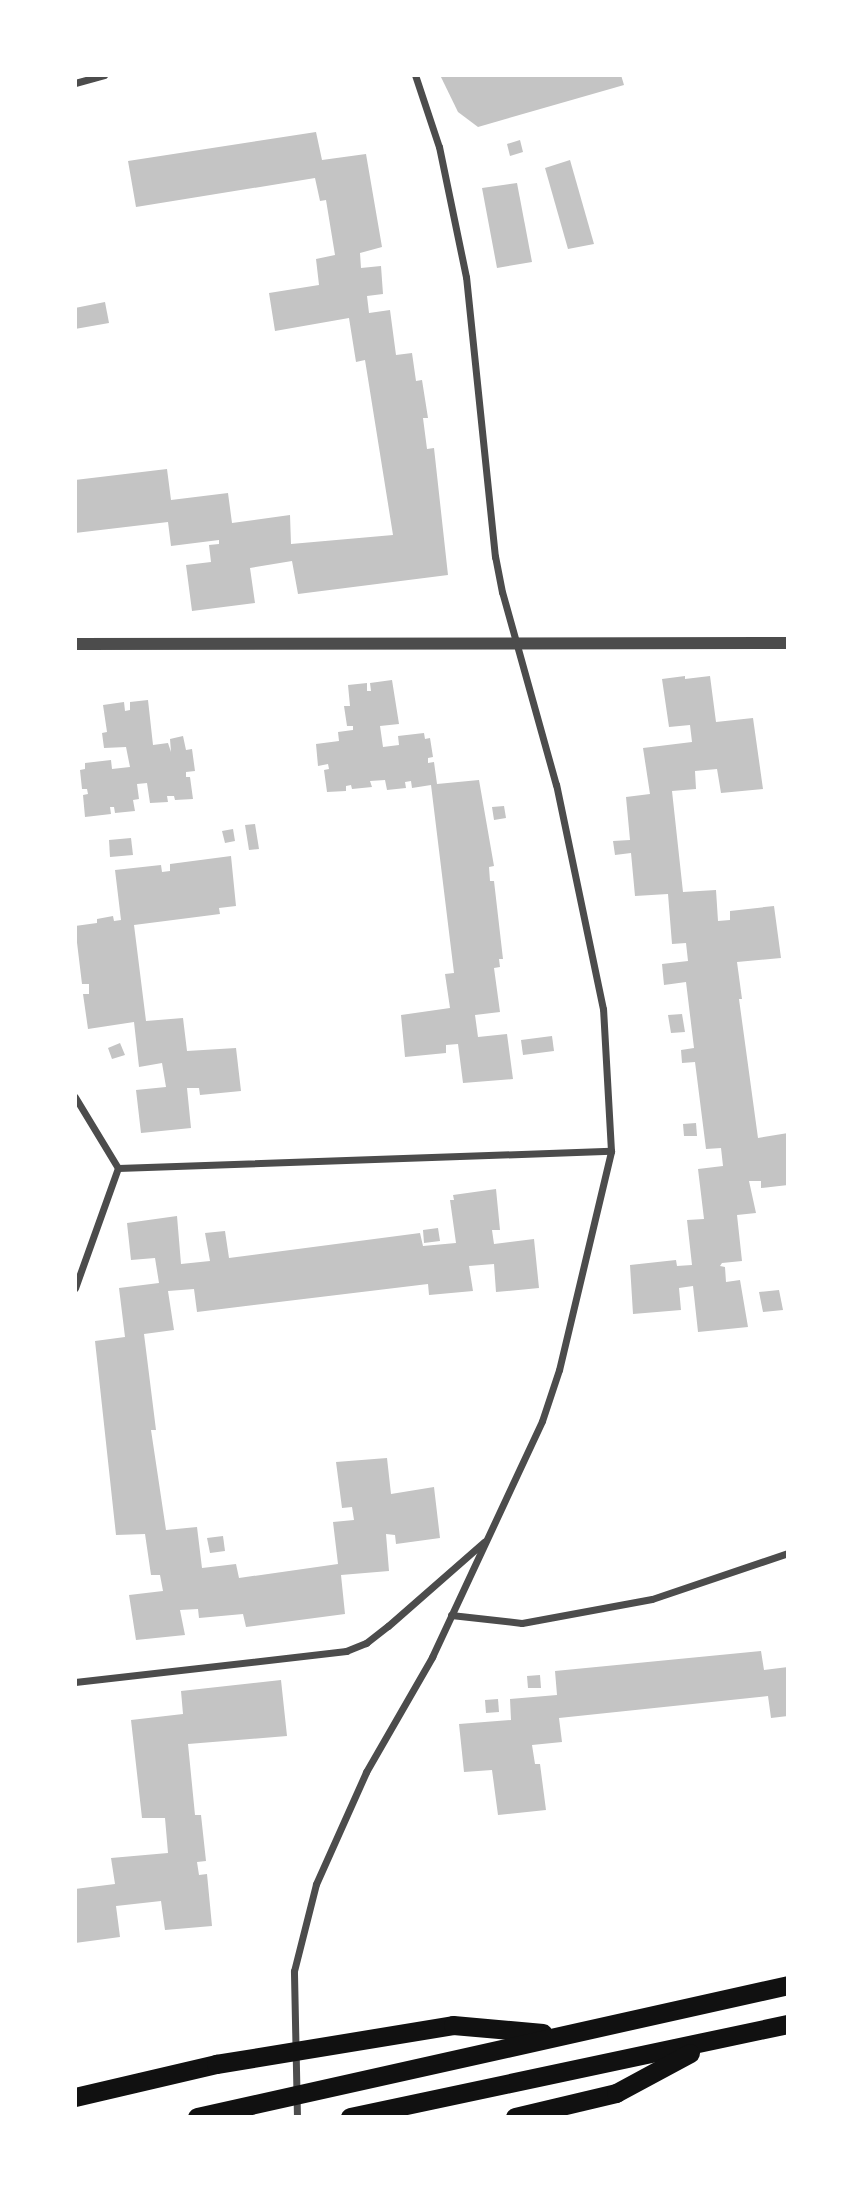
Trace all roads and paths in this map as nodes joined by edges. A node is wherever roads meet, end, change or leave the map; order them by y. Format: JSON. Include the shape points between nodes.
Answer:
{"nodes":[{"id":1,"x":104,"y":75,"type":"edge"},
{"id":2,"x":415,"y":75,"type":"edge"},
{"id":3,"x":75,"y":83,"type":"edge"},
{"id":4,"x":518,"y":642,"type":"junction"},
{"id":5,"x":788,"y":643,"type":"edge"},
{"id":6,"x":75,"y":644,"type":"edge"},
{"id":7,"x":75,"y":1097,"type":"edge"},
{"id":8,"x":611,"y":1151,"type":"junction"},
{"id":9,"x":118,"y":1168,"type":"junction"},
{"id":10,"x":75,"y":1288,"type":"edge"},
{"id":11,"x":487,"y":1539,"type":"junction"},
{"id":12,"x":788,"y":1553,"type":"edge"},
{"id":13,"x":452,"y":1615,"type":"junction"},
{"id":14,"x":75,"y":1682,"type":"edge"},
{"id":15,"x":788,"y":1985,"type":"edge"},
{"id":16,"x":788,"y":2024,"type":"edge"},
{"id":17,"x":561,"y":2035,"type":"junction"},
{"id":18,"x":709,"y":2042,"type":"junction"},
{"id":19,"x":75,"y":2096,"type":"edge"},
{"id":20,"x":197,"y":2117,"type":"edge"},
{"id":21,"x":297,"y":2117,"type":"edge"},
{"id":22,"x":351,"y":2117,"type":"edge"},
{"id":23,"x":515,"y":2117,"type":"edge"}],
"edges":[{"from":1,"to":3,"type":"street"},
{"from":2,"to":4,"type":"street","via":[[439,147],[466,277],[495,557]]},
{"from":4,"to":5,"type":"street"},
{"from":4,"to":6,"type":"street"},
{"from":4,"to":8,"type":"street","via":[[556,785],[603,1009]]},
{"from":7,"to":9,"type":"street"},
{"from":8,"to":9,"type":"street"},
{"from":8,"to":11,"type":"street","via":[[559,1370],[542,1421]]},
{"from":9,"to":10,"type":"street"},
{"from":11,"to":13,"type":"street"},
{"from":11,"to":14,"type":"street","via":[[388,1626],[346,1651]]},
{"from":12,"to":13,"type":"street","via":[[652,1599],[522,1623]]},
{"from":13,"to":21,"type":"street","via":[[366,1772],[321,1871],[294,1971]]},
{"from":15,"to":17,"type":"highway"},
{"from":16,"to":18,"type":"highway"},
{"from":17,"to":19,"type":"highway","via":[[453,2025],[216,2064]]},
{"from":17,"to":20,"type":"highway"},
{"from":18,"to":22,"type":"highway"},
{"from":18,"to":23,"type":"highway","via":[[616,2093]]}]}
